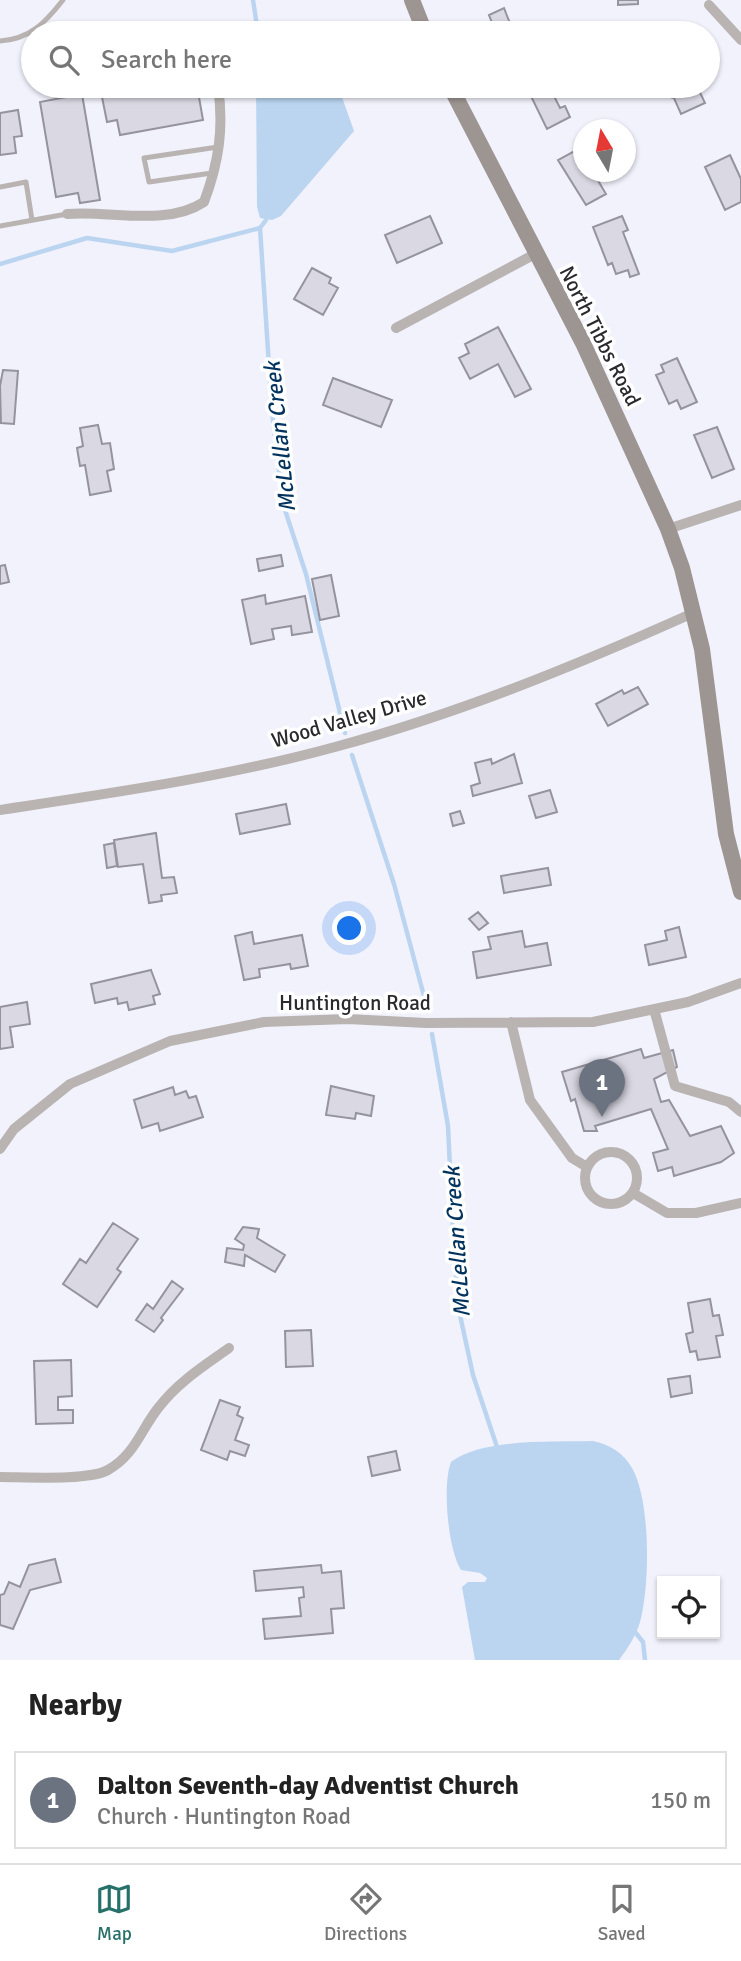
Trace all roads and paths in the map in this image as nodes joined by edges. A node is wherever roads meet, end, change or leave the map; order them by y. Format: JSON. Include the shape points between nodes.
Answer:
{"nodes":[{"id":1,"x":63,"y":0,"type":"edge"},
{"id":2,"x":412,"y":0,"type":"edge"},
{"id":3,"x":709,"y":5,"type":"dead end"},
{"id":4,"x":45,"y":21,"type":"edge"},
{"id":5,"x":420,"y":21,"type":"edge"},
{"id":6,"x":21,"y":37,"type":"edge"},
{"id":7,"x":741,"y":40,"type":"edge"},
{"id":8,"x":0,"y":41,"type":"edge"},
{"id":9,"x":220,"y":98,"type":"edge"},
{"id":10,"x":456,"y":98,"type":"edge"},
{"id":11,"x":221,"y":146,"type":"junction"},
{"id":12,"x":215,"y":173,"type":"junction"},
{"id":13,"x":0,"y":187,"type":"edge"},
{"id":14,"x":67,"y":214,"type":"joint"},
{"id":15,"x":32,"y":220,"type":"junction"},
{"id":16,"x":0,"y":226,"type":"edge"},
{"id":17,"x":535,"y":254,"type":"junction"},
{"id":18,"x":396,"y":328,"type":"dead end"},
{"id":19,"x":741,"y":505,"type":"edge"},
{"id":20,"x":668,"y":529,"type":"junction"},
{"id":21,"x":694,"y":613,"type":"junction"},
{"id":22,"x":0,"y":810,"type":"edge"},
{"id":23,"x":741,"y":892,"type":"edge"},
{"id":24,"x":741,"y":983,"type":"edge"},
{"id":25,"x":654,"y":1009,"type":"junction"},
{"id":26,"x":512,"y":1022,"type":"junction"},
{"id":27,"x":741,"y":1112,"type":"edge"},
{"id":28,"x":0,"y":1149,"type":"edge"},
{"id":29,"x":587,"y":1167,"type":"junction"},
{"id":30,"x":633,"y":1193,"type":"junction"},
{"id":31,"x":741,"y":1203,"type":"edge"},
{"id":32,"x":229,"y":1348,"type":"dead end"},
{"id":33,"x":0,"y":1477,"type":"edge"}],
"edges":[{"from":1,"to":4,"type":"lane"},
{"from":2,"to":5,"type":"street"},
{"from":3,"to":7,"type":"street"},
{"from":6,"to":8,"type":"lane"},
{"from":9,"to":11,"type":"street"},
{"from":10,"to":17,"type":"street","name":"North Tibbs Road"},
{"from":11,"to":12,"type":"street"},
{"from":11,"to":12,"type":"lane","via":[[145,158],[149,182]]},
{"from":12,"to":14,"type":"street","via":[[204,202],[192,210],[166,216],[96,211]]},
{"from":13,"to":15,"type":"lane","via":[[26,182]]},
{"from":14,"to":15,"type":"lane"},
{"from":15,"to":16,"type":"lane"},
{"from":17,"to":18,"type":"street"},
{"from":17,"to":20,"type":"street","name":"North Tibbs Road","via":[[583,343]]},
{"from":19,"to":20,"type":"street"},
{"from":20,"to":21,"type":"street","name":"North Tibbs Road"},
{"from":21,"to":22,"type":"street","name":"Wood Valley Drive","via":[[480,701],[334,747],[205,776]]},
{"from":21,"to":23,"type":"street","name":"North Tibbs Road","via":[[726,834]]},
{"from":24,"to":25,"type":"street","name":"Huntington Road"},
{"from":25,"to":26,"type":"street","name":"Huntington Road","via":[[593,1021]]},
{"from":25,"to":27,"type":"street","via":[[675,1086],[729,1102]]},
{"from":26,"to":28,"type":"street","name":"Huntington Road","via":[[348,1018],[264,1022],[170,1041],[70,1084],[14,1129]]},
{"from":26,"to":29,"type":"street","via":[[530,1100],[572,1158]]},
{"from":29,"to":30,"type":"street","via":[[585,1184],[595,1199],[611,1205]]},
{"from":29,"to":30,"type":"street","via":[[599,1154],[624,1155],[636,1168]]},
{"from":30,"to":31,"type":"street","via":[[667,1213],[696,1213]]},
{"from":32,"to":33,"type":"street","via":[[180,1383],[157,1409],[136,1447],[107,1471]]}]}
